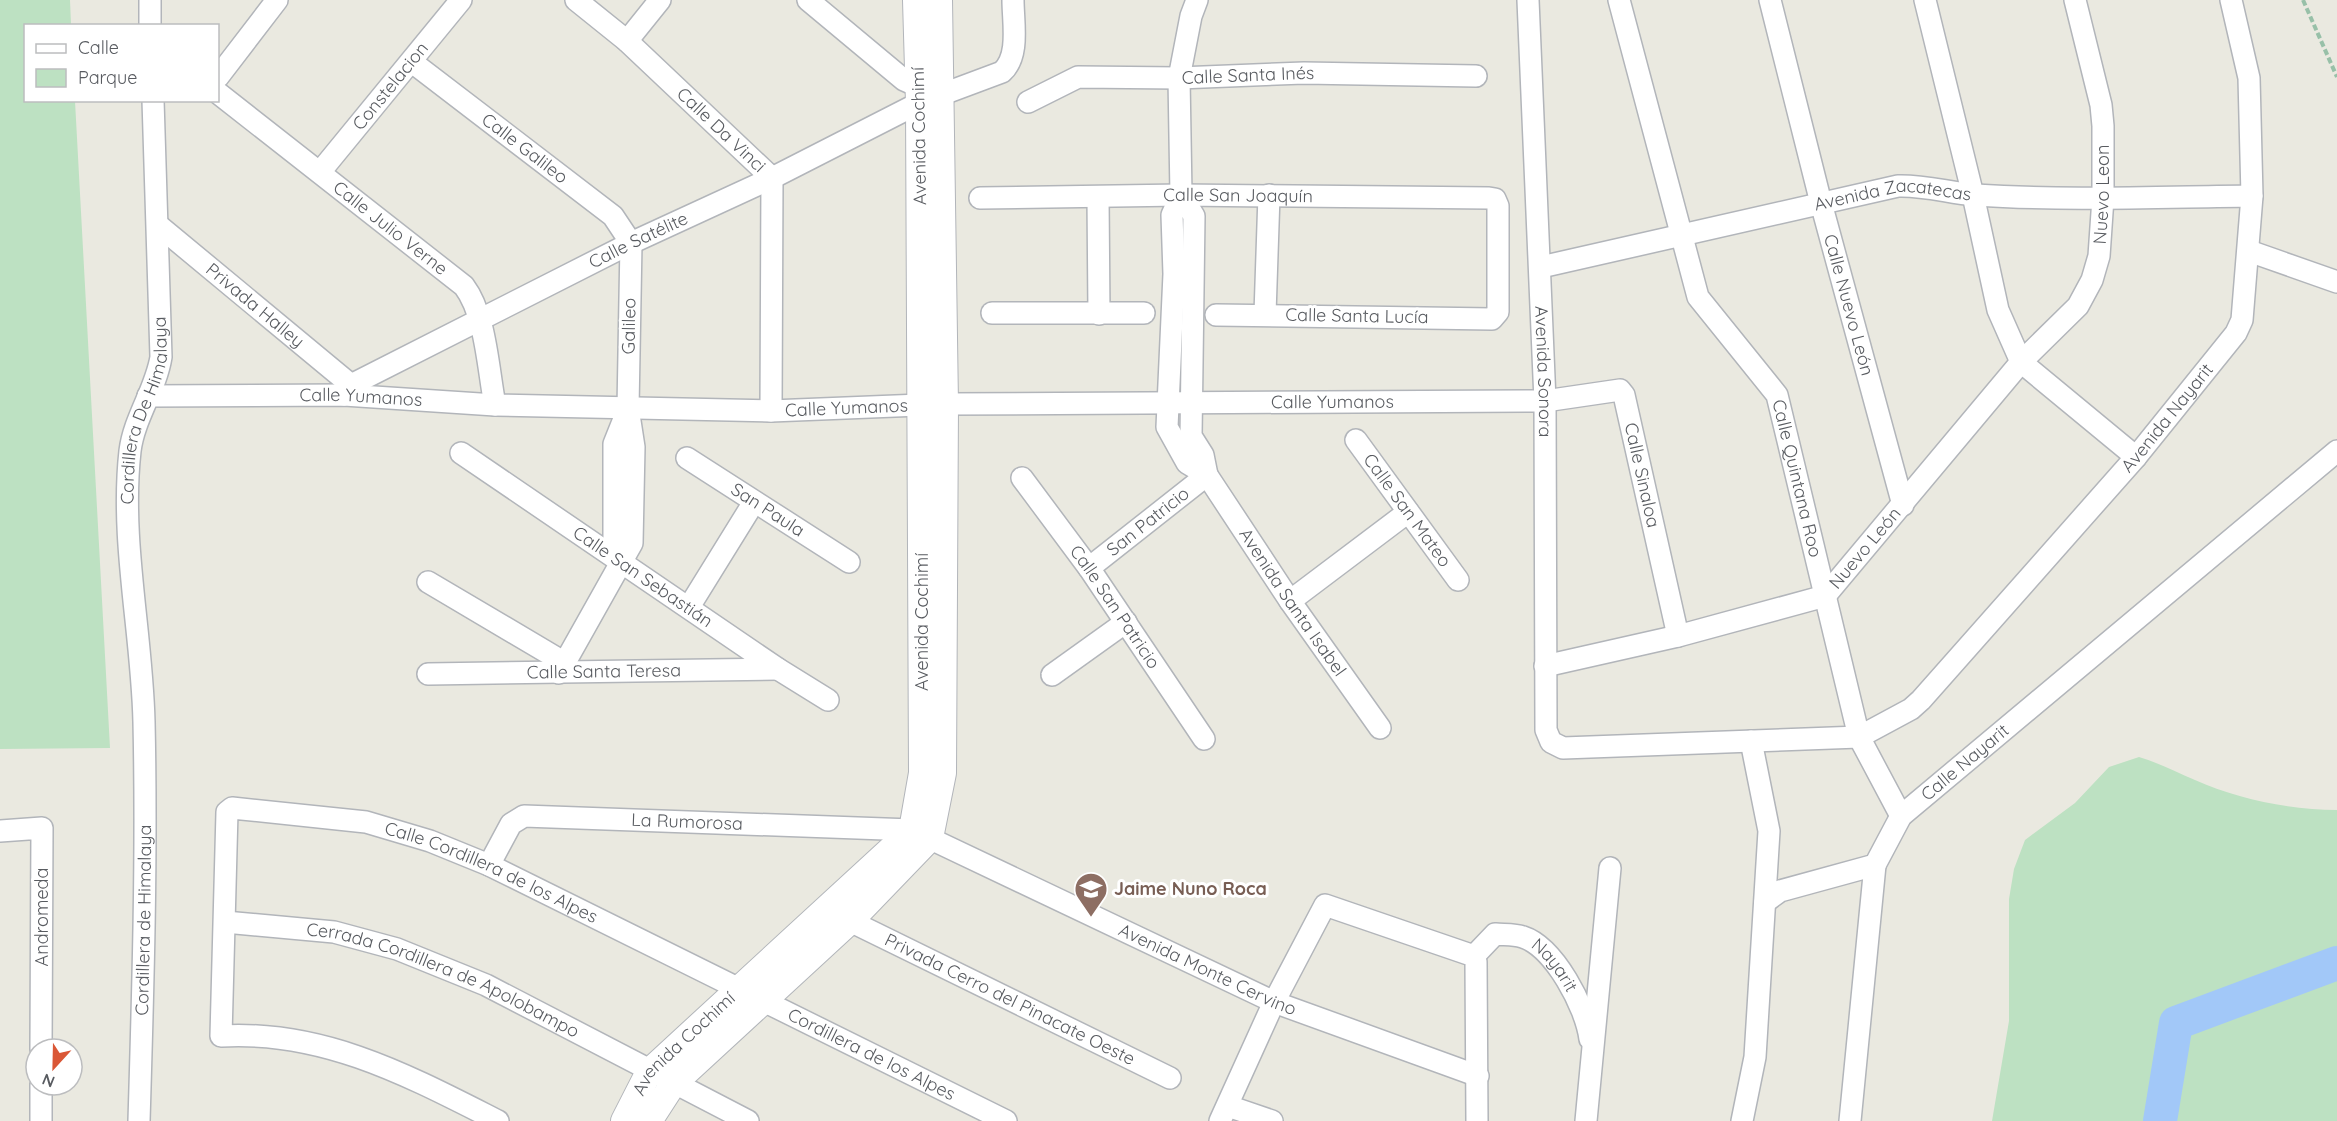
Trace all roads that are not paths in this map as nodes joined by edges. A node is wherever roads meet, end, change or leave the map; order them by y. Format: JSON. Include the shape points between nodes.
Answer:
{"nodes":[{"id":1,"x":150,"y":0,"type":"edge"},
{"id":2,"x":277,"y":0,"type":"edge"},
{"id":3,"x":461,"y":0,"type":"edge"},
{"id":4,"x":576,"y":0,"type":"edge"},
{"id":5,"x":660,"y":0,"type":"edge"},
{"id":6,"x":808,"y":0,"type":"edge"},
{"id":7,"x":916,"y":0,"type":"edge"},
{"id":8,"x":939,"y":0,"type":"edge"},
{"id":9,"x":1013,"y":0,"type":"edge"},
{"id":10,"x":1197,"y":0,"type":"edge"},
{"id":11,"x":1528,"y":0,"type":"edge"},
{"id":12,"x":1619,"y":0,"type":"edge"},
{"id":13,"x":1770,"y":0,"type":"edge"},
{"id":14,"x":1924,"y":0,"type":"edge"},
{"id":15,"x":2075,"y":0,"type":"edge"},
{"id":16,"x":2231,"y":0,"type":"edge"},
{"id":17,"x":150,"y":24,"type":"edge"},
{"id":18,"x":627,"y":41,"type":"junction"},
{"id":19,"x":412,"y":62,"type":"junction"},
{"id":20,"x":219,"y":76,"type":"edge"},
{"id":21,"x":1476,"y":76,"type":"dead end"},
{"id":22,"x":1179,"y":78,"type":"junction"},
{"id":23,"x":219,"y":94,"type":"edge"},
{"id":24,"x":926,"y":96,"type":"junction"},
{"id":25,"x":153,"y":102,"type":"edge"},
{"id":26,"x":1028,"y":102,"type":"dead end"},
{"id":27,"x":320,"y":172,"type":"junction"},
{"id":28,"x":772,"y":178,"type":"junction"},
{"id":29,"x":1181,"y":195,"type":"junction"},
{"id":30,"x":1269,"y":195,"type":"junction"},
{"id":31,"x":1973,"y":195,"type":"junction"},
{"id":32,"x":2252,"y":196,"type":"junction"},
{"id":33,"x":1098,"y":197,"type":"junction"},
{"id":34,"x":980,"y":198,"type":"dead end"},
{"id":35,"x":2103,"y":198,"type":"junction"},
{"id":36,"x":1821,"y":203,"type":"junction"},
{"id":37,"x":158,"y":225,"type":"junction"},
{"id":38,"x":1684,"y":236,"type":"junction"},
{"id":39,"x":631,"y":243,"type":"junction"},
{"id":40,"x":2249,"y":251,"type":"junction"},
{"id":41,"x":1541,"y":267,"type":"junction"},
{"id":42,"x":1183,"y":274,"type":"junction"},
{"id":43,"x":2337,"y":282,"type":"edge"},
{"id":44,"x":992,"y":313,"type":"dead end"},
{"id":45,"x":1144,"y":313,"type":"dead end"},
{"id":46,"x":1099,"y":314,"type":"junction"},
{"id":47,"x":1265,"y":314,"type":"junction"},
{"id":48,"x":1216,"y":315,"type":"dead end"},
{"id":49,"x":1497,"y":316,"type":"joint"},
{"id":50,"x":479,"y":321,"type":"junction"},
{"id":51,"x":2021,"y":362,"type":"junction"},
{"id":52,"x":347,"y":390,"type":"junction"},
{"id":53,"x":148,"y":396,"type":"junction"},
{"id":54,"x":1545,"y":401,"type":"junction"},
{"id":55,"x":933,"y":404,"type":"junction"},
{"id":56,"x":1168,"y":404,"type":"junction"},
{"id":57,"x":1190,"y":404,"type":"junction"},
{"id":58,"x":495,"y":405,"type":"junction"},
{"id":59,"x":628,"y":408,"type":"junction"},
{"id":60,"x":771,"y":411,"type":"junction"},
{"id":61,"x":1356,"y":440,"type":"dead end"},
{"id":62,"x":2337,"y":451,"type":"edge"},
{"id":63,"x":462,"y":453,"type":"dead end"},
{"id":64,"x":2136,"y":457,"type":"junction"},
{"id":65,"x":687,"y":458,"type":"dead end"},
{"id":66,"x":1208,"y":476,"type":"junction"},
{"id":67,"x":1022,"y":478,"type":"dead end"},
{"id":68,"x":754,"y":502,"type":"junction"},
{"id":69,"x":1903,"y":505,"type":"junction"},
{"id":70,"x":1408,"y":512,"type":"junction"},
{"id":71,"x":621,"y":562,"type":"junction"},
{"id":72,"x":849,"y":562,"type":"dead end"},
{"id":73,"x":1089,"y":568,"type":"junction"},
{"id":74,"x":1458,"y":580,"type":"dead end"},
{"id":75,"x":428,"y":582,"type":"dead end"},
{"id":76,"x":1825,"y":596,"type":"junction"},
{"id":77,"x":1290,"y":601,"type":"junction"},
{"id":78,"x":689,"y":607,"type":"junction"},
{"id":79,"x":1126,"y":622,"type":"junction"},
{"id":80,"x":1678,"y":636,"type":"junction"},
{"id":81,"x":1545,"y":666,"type":"junction"},
{"id":82,"x":562,"y":668,"type":"junction"},
{"id":83,"x":778,"y":669,"type":"junction"},
{"id":84,"x":428,"y":674,"type":"dead end"},
{"id":85,"x":1052,"y":675,"type":"dead end"},
{"id":86,"x":828,"y":700,"type":"dead end"},
{"id":87,"x":144,"y":720,"type":"joint"},
{"id":88,"x":1380,"y":728,"type":"dead end"},
{"id":89,"x":1859,"y":737,"type":"junction"},
{"id":90,"x":1204,"y":740,"type":"dead end"},
{"id":91,"x":1751,"y":741,"type":"junction"},
{"id":92,"x":1901,"y":816,"type":"junction"},
{"id":93,"x":0,"y":831,"type":"edge"},
{"id":94,"x":921,"y":834,"type":"junction"},
{"id":95,"x":489,"y":865,"type":"junction"},
{"id":96,"x":1875,"y":865,"type":"junction"},
{"id":97,"x":1610,"y":868,"type":"dead end"},
{"id":98,"x":1765,"y":902,"type":"junction"},
{"id":99,"x":850,"y":921,"type":"junction"},
{"id":100,"x":225,"y":922,"type":"junction"},
{"id":101,"x":1474,"y":956,"type":"junction"},
{"id":102,"x":749,"y":995,"type":"junction"},
{"id":103,"x":1274,"y":1002,"type":"junction"},
{"id":104,"x":41,"y":1037,"type":"edge"},
{"id":105,"x":1593,"y":1059,"type":"junction"},
{"id":106,"x":649,"y":1072,"type":"junction"},
{"id":107,"x":1478,"y":1076,"type":"junction"},
{"id":108,"x":1170,"y":1078,"type":"dead end"},
{"id":109,"x":673,"y":1084,"type":"junction"},
{"id":110,"x":41,"y":1097,"type":"edge"},
{"id":111,"x":1224,"y":1114,"type":"edge"},
{"id":112,"x":41,"y":1121,"type":"edge"},
{"id":113,"x":140,"y":1121,"type":"edge"},
{"id":114,"x":498,"y":1121,"type":"edge"},
{"id":115,"x":624,"y":1121,"type":"edge"},
{"id":116,"x":649,"y":1121,"type":"edge"},
{"id":117,"x":748,"y":1121,"type":"edge"},
{"id":118,"x":1006,"y":1121,"type":"edge"},
{"id":119,"x":1272,"y":1121,"type":"edge"},
{"id":120,"x":1477,"y":1121,"type":"edge"},
{"id":121,"x":1586,"y":1121,"type":"edge"},
{"id":122,"x":1742,"y":1121,"type":"edge"},
{"id":123,"x":1850,"y":1121,"type":"edge"}],
"edges":[{"from":1,"to":17,"type":"street"},
{"from":2,"to":20,"type":"street"},
{"from":3,"to":19,"type":"street","name":"Constelacion"},
{"from":4,"to":18,"type":"street","name":"Calle Da Vinci"},
{"from":5,"to":18,"type":"street"},
{"from":6,"to":24,"type":"street"},
{"from":7,"to":24,"type":"street","name":"Avenida Cochimí"},
{"from":8,"to":24,"type":"street","name":"Avenida Cochimí"},
{"from":9,"to":24,"type":"street","name":"Calle Satélite","via":[[1010,65],[1002,72]]},
{"from":10,"to":22,"type":"street","name":"Avenida Santa Isabel"},
{"from":11,"to":41,"type":"street","name":"Avenida Sonora"},
{"from":12,"to":38,"type":"street","name":"Calle Quintana Roo"},
{"from":13,"to":36,"type":"street","name":"Calle Nuevo León"},
{"from":14,"to":31,"type":"street"},
{"from":15,"to":35,"type":"street","name":"Nuevo Leon","via":[[2101,105]]},
{"from":16,"to":32,"type":"street","name":"Avenida Nayarit","via":[[2249,78]]},
{"from":18,"to":28,"type":"street","name":"Calle Da Vinci"},
{"from":19,"to":27,"type":"street","name":"Constelacion"},
{"from":19,"to":39,"type":"street","name":"Calle Galileo","via":[[613,216]]},
{"from":21,"to":22,"type":"street","name":"Calle Santa Inés","via":[[1304,73]]},
{"from":22,"to":26,"type":"street","name":"Calle Santa Inés","via":[[1078,77]]},
{"from":22,"to":29,"type":"street","name":"Avenida Santa Isabel"},
{"from":23,"to":27,"type":"street","name":"Calle Julio Verne"},
{"from":24,"to":28,"type":"street","name":"Calle Satélite"},
{"from":24,"to":55,"type":"street","name":"Avenida Cochimí"},
{"from":25,"to":37,"type":"street","name":"Cordillera De Himalaya"},
{"from":27,"to":50,"type":"street","name":"Calle Julio Verne","via":[[464,286],[473,297]]},
{"from":28,"to":39,"type":"street","name":"Calle Satélite"},
{"from":28,"to":60,"type":"street","name":"Calle Da Vinci"},
{"from":29,"to":30,"type":"street","name":"Calle San Joaquín"},
{"from":29,"to":33,"type":"street","name":"Calle San Joaquín"},
{"from":29,"to":42,"type":"street","name":"Avenida Santa Isabel","via":[[1194,216]]},
{"from":30,"to":47,"type":"street"},
{"from":30,"to":49,"type":"street","name":"Calle San Joaquín","via":[[1495,200]]},
{"from":31,"to":35,"type":"street","name":"Avenida Zacatecas"},
{"from":31,"to":36,"type":"street","name":"Avenida Zacatecas","via":[[1924,185],[1898,186]]},
{"from":31,"to":51,"type":"street","via":[[1998,310]]},
{"from":32,"to":35,"type":"street","name":"Avenida Zacatecas"},
{"from":32,"to":40,"type":"street","name":"Avenida Nayarit"},
{"from":33,"to":34,"type":"street","name":"Calle San Joaquín"},
{"from":33,"to":46,"type":"street"},
{"from":35,"to":51,"type":"street","name":"Nuevo Leon","via":[[2099,256],[2092,280],[2078,306]]},
{"from":36,"to":38,"type":"street","name":"Avenida Zacatecas"},
{"from":36,"to":69,"type":"street","name":"Calle Nuevo León"},
{"from":37,"to":52,"type":"street","name":"Privada Halley"},
{"from":37,"to":53,"type":"street","name":"Cordillera De Himalaya","via":[[161,357]]},
{"from":38,"to":41,"type":"street","name":"Avenida Zacatecas"},
{"from":38,"to":76,"type":"street","name":"Calle Quintana Roo","via":[[1698,297],[1778,395]]},
{"from":39,"to":50,"type":"street","name":"Calle Satélite"},
{"from":39,"to":59,"type":"street","name":"Galileo"},
{"from":40,"to":43,"type":"street"},
{"from":40,"to":64,"type":"street","name":"Avenida Nayarit","via":[[2245,306],[2236,333]]},
{"from":41,"to":54,"type":"street","name":"Avenida Sonora"},
{"from":42,"to":56,"type":"street","name":"Avenida Santa Isabel"},
{"from":42,"to":57,"type":"street","name":"Avenida Santa Isabel"},
{"from":44,"to":46,"type":"street"},
{"from":45,"to":46,"type":"street"},
{"from":47,"to":48,"type":"street","name":"Calle Santa Lucía"},
{"from":47,"to":49,"type":"street","name":"Calle Santa Lucía","via":[[1492,319]]},
{"from":50,"to":52,"type":"street","name":"Calle Satélite"},
{"from":50,"to":58,"type":"street","name":"Calle Julio Verne"},
{"from":51,"to":64,"type":"street"},
{"from":51,"to":69,"type":"street","name":"Nuevo León"},
{"from":52,"to":53,"type":"street","name":"Calle Yumanos"},
{"from":52,"to":58,"type":"street","name":"Calle Yumanos"},
{"from":53,"to":87,"type":"street","name":"Cordillera De Himalaya","via":[[130,450],[127,507]]},
{"from":54,"to":57,"type":"street","name":"Calle Yumanos"},
{"from":54,"to":80,"type":"street","name":"Calle Sinaloa","via":[[1613,388],[1624,395]]},
{"from":54,"to":81,"type":"street","name":"Avenida Sonora"},
{"from":55,"to":56,"type":"street","name":"Calle Yumanos"},
{"from":55,"to":60,"type":"street","name":"Calle Yumanos"},
{"from":55,"to":94,"type":"street","name":"Avenida Cochimí","via":[[943,773]]},
{"from":56,"to":57,"type":"street","name":"Calle Yumanos"},
{"from":56,"to":66,"type":"street","name":"Avenida Santa Isabel","via":[[1167,427],[1172,441],[1186,463]]},
{"from":57,"to":66,"type":"street","name":"Avenida Santa Isabel","via":[[1191,436],[1203,455]]},
{"from":58,"to":59,"type":"street","name":"Calle Yumanos"},
{"from":59,"to":60,"type":"street","name":"Calle Yumanos"},
{"from":59,"to":71,"type":"street","name":"Galileo","via":[[614,444],[615,540]]},
{"from":61,"to":70,"type":"street","name":"Calle San Mateo"},
{"from":62,"to":92,"type":"street","name":"Calle Nayarit"},
{"from":63,"to":71,"type":"street","name":"Calle San Sebastián"},
{"from":64,"to":89,"type":"street","name":"Avenida Nayarit","via":[[1921,700]]},
{"from":65,"to":68,"type":"street","name":"San Paula"},
{"from":66,"to":73,"type":"street","name":"San Patricio"},
{"from":66,"to":77,"type":"street","name":"Avenida Santa Isabel"},
{"from":67,"to":73,"type":"street","name":"Calle San Patricio"},
{"from":68,"to":72,"type":"street","name":"San Paula"},
{"from":68,"to":78,"type":"street"},
{"from":69,"to":76,"type":"street","name":"Nuevo León"},
{"from":70,"to":74,"type":"street","name":"Calle San Mateo"},
{"from":70,"to":77,"type":"street"},
{"from":71,"to":78,"type":"street","name":"Calle San Sebastián"},
{"from":71,"to":82,"type":"street"},
{"from":73,"to":79,"type":"street","name":"Calle San Patricio"},
{"from":75,"to":82,"type":"street"},
{"from":76,"to":80,"type":"street","name":"Nuevo León"},
{"from":76,"to":89,"type":"street","name":"Calle Quintana Roo"},
{"from":77,"to":88,"type":"street","name":"Avenida Santa Isabel"},
{"from":78,"to":83,"type":"street","name":"Calle San Sebastián"},
{"from":79,"to":85,"type":"street"},
{"from":79,"to":90,"type":"street","name":"Calle San Patricio"},
{"from":80,"to":81,"type":"street","name":"Nuevo León"},
{"from":81,"to":91,"type":"street","name":"Avenida Sonora","via":[[1546,730],[1551,742],[1563,748]]},
{"from":82,"to":83,"type":"street","name":"Calle Santa Teresa"},
{"from":82,"to":84,"type":"street","name":"Calle Santa Teresa"},
{"from":83,"to":86,"type":"street","name":"Calle San Sebastián"},
{"from":87,"to":113,"type":"street","name":"Cordillera de Himalaya"},
{"from":89,"to":91,"type":"street"},
{"from":89,"to":92,"type":"street"},
{"from":91,"to":98,"type":"street","via":[[1769,831]]},
{"from":92,"to":96,"type":"street"},
{"from":93,"to":104,"type":"street","name":"Andromeda","via":[[42,828]]},
{"from":94,"to":95,"type":"street","name":"La Rumorosa","via":[[524,816],[511,824]]},
{"from":94,"to":99,"type":"street","name":"Avenida Cochimí"},
{"from":94,"to":102,"type":"street","name":"Avenida Cochimí"},
{"from":94,"to":103,"type":"street","name":"Avenida Monte Cervino"},
{"from":95,"to":100,"type":"street","name":"Calle Cordillera de los Alpes","via":[[430,841],[366,822],[232,808],[225,818]]},
{"from":95,"to":102,"type":"street","name":"Calle Cordillera de los Alpes"},
{"from":96,"to":98,"type":"street","via":[[1780,891]]},
{"from":96,"to":123,"type":"street"},
{"from":97,"to":105,"type":"street"},
{"from":98,"to":122,"type":"street","via":[[1755,1057]]},
{"from":99,"to":102,"type":"street","name":"Avenida Cochimí"},
{"from":99,"to":108,"type":"street","name":"Privada Cerro del Pinacate Oeste"},
{"from":100,"to":106,"type":"street","name":"Cerrada Cordillera de Apolobampo","via":[[334,932],[397,949],[486,986]]},
{"from":100,"to":114,"type":"street","via":[[221,1036],[245,1034],[314,1043],[389,1066]]},
{"from":101,"to":103,"type":"street","via":[[1324,905]]},
{"from":101,"to":105,"type":"street","name":"Nayarit","via":[[1495,934],[1523,937],[1552,957],[1580,1005]]},
{"from":101,"to":107,"type":"street"},
{"from":102,"to":106,"type":"street","name":"Avenida Cochimí"},
{"from":102,"to":109,"type":"street","name":"Avenida Cochimí"},
{"from":102,"to":118,"type":"street","name":"Cordillera de los Alpes"},
{"from":103,"to":107,"type":"street","name":"Avenida Monte Cervino"},
{"from":103,"to":111,"type":"street"},
{"from":105,"to":121,"type":"street"},
{"from":106,"to":109,"type":"street","name":"Cerrada Cordillera de Apolobampo"},
{"from":106,"to":115,"type":"street","name":"Avenida Cochimí"},
{"from":107,"to":120,"type":"street"},
{"from":109,"to":116,"type":"street","name":"Avenida Cochimí"},
{"from":109,"to":117,"type":"street","name":"Cerrada Cordillera de Apolobampo"},
{"from":110,"to":112,"type":"street"},
{"from":111,"to":119,"type":"street"}]}
